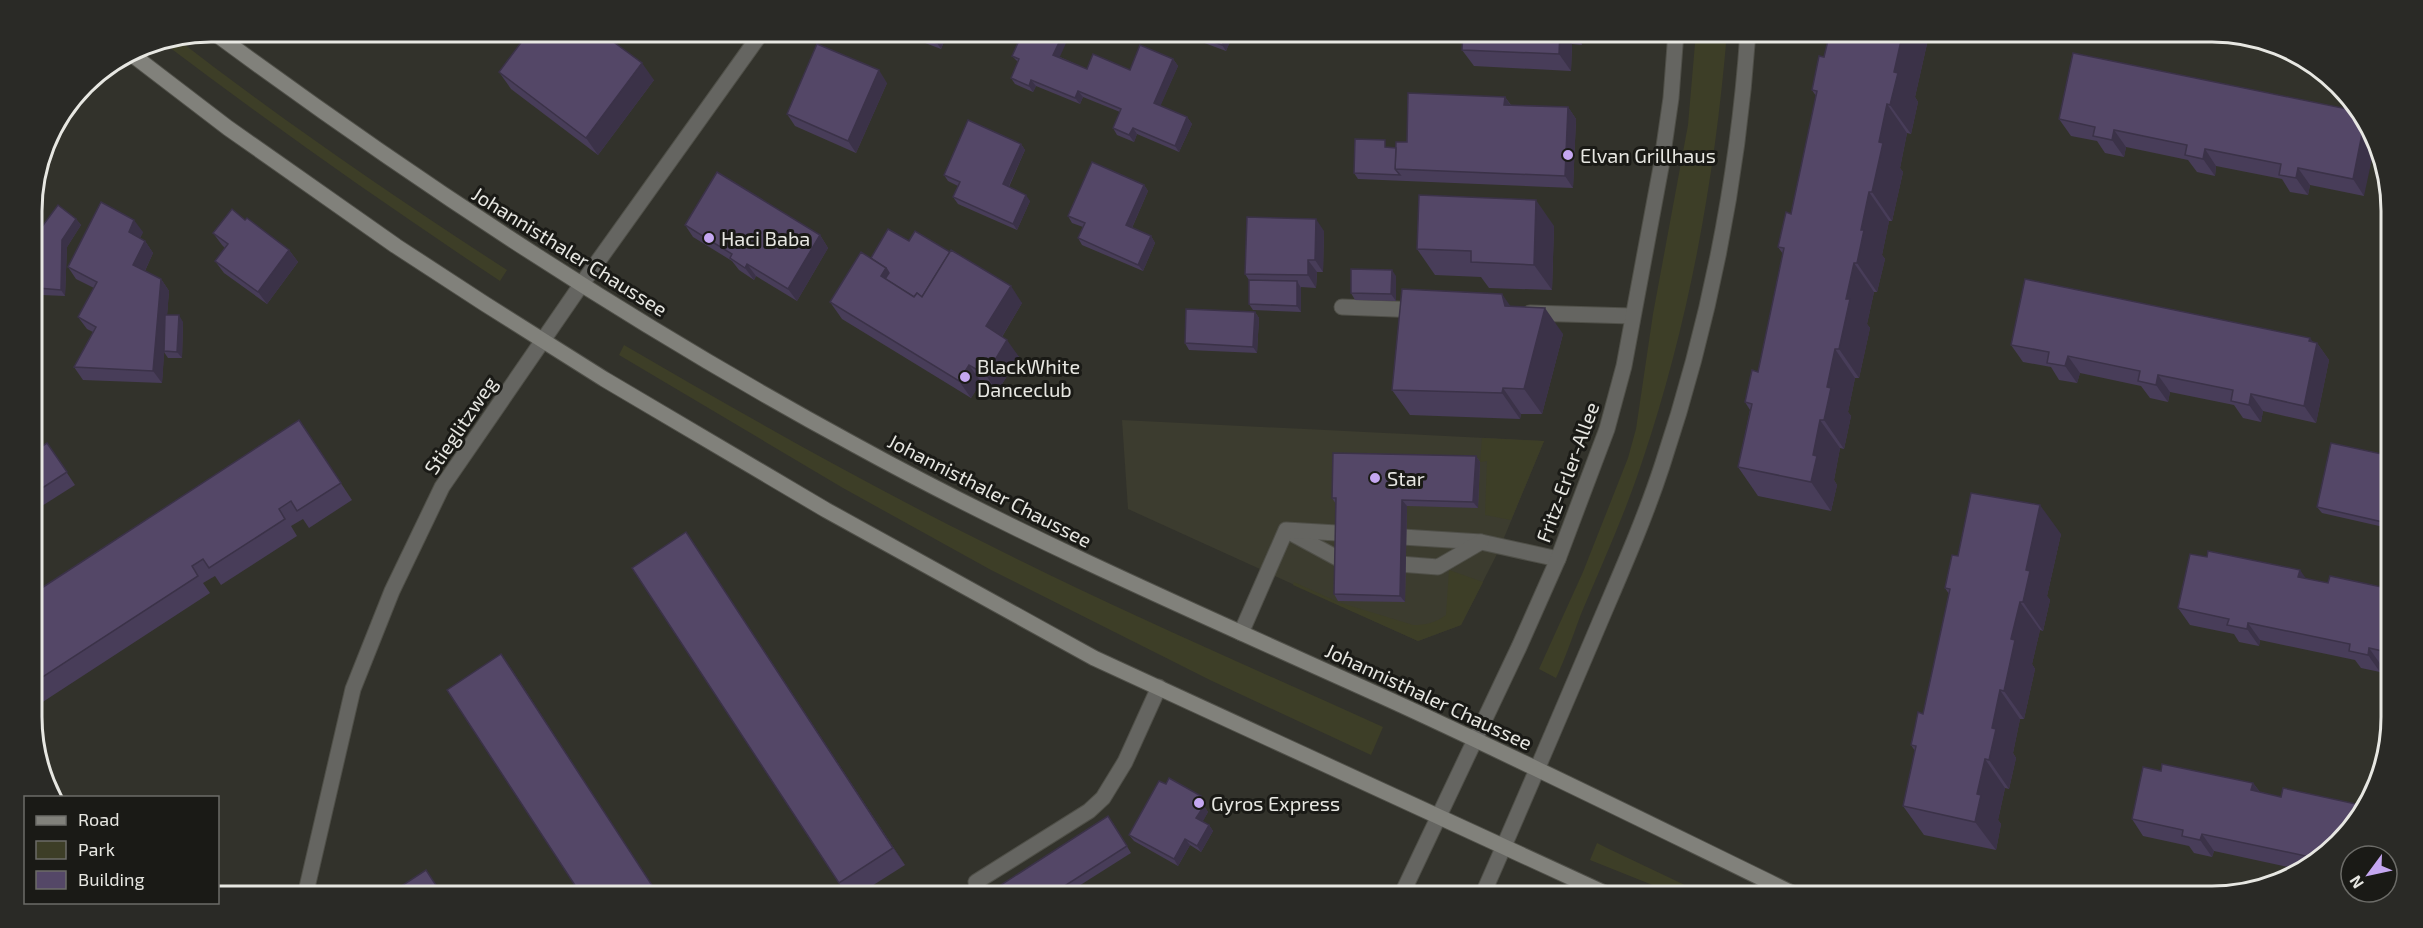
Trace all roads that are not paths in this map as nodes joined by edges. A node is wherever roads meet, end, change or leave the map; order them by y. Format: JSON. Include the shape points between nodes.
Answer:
{"nodes":[{"id":1,"x":227,"y":42,"type":"edge"},
{"id":2,"x":755,"y":42,"type":"edge"},
{"id":3,"x":1675,"y":42,"type":"edge"},
{"id":4,"x":1747,"y":42,"type":"edge"},
{"id":5,"x":138,"y":59,"type":"edge"},
{"id":6,"x":581,"y":285,"type":"junction"},
{"id":7,"x":1342,"y":307,"type":"dead end"},
{"id":8,"x":1434,"y":310,"type":"edge"},
{"id":9,"x":1515,"y":313,"type":"edge"},
{"id":10,"x":1632,"y":316,"type":"junction"},
{"id":11,"x":543,"y":341,"type":"junction"},
{"id":12,"x":1286,"y":530,"type":"junction"},
{"id":13,"x":1481,"y":542,"type":"junction"},
{"id":14,"x":1558,"y":559,"type":"junction"},
{"id":15,"x":1241,"y":633,"type":"junction"},
{"id":16,"x":1159,"y":687,"type":"junction"},
{"id":17,"x":1475,"y":740,"type":"junction"},
{"id":18,"x":1537,"y":769,"type":"junction"},
{"id":19,"x":1438,"y":818,"type":"junction"},
{"id":20,"x":1503,"y":848,"type":"junction"},
{"id":21,"x":976,"y":882,"type":"dead end"},
{"id":22,"x":308,"y":886,"type":"edge"},
{"id":23,"x":1406,"y":886,"type":"edge"},
{"id":24,"x":1486,"y":886,"type":"edge"},
{"id":25,"x":1588,"y":886,"type":"edge"},
{"id":26,"x":1777,"y":886,"type":"edge"}],
"edges":[{"from":1,"to":6,"type":"main road","name":"Johannisthaler Chaussee","via":[[422,181]]},
{"from":2,"to":6,"type":"street","name":"Stieglitzweg"},
{"from":3,"to":10,"type":"street","name":"Fritz-Erler-Allee","via":[[1661,167]]},
{"from":4,"to":18,"type":"street","via":[[1736,154],[1710,295],[1688,381],[1647,508]]},
{"from":5,"to":11,"type":"main road","via":[[311,187]]},
{"from":6,"to":11,"type":"street","name":"Stieglitzweg"},
{"from":6,"to":15,"type":"main road","name":"Johannisthaler Chaussee","via":[[857,447],[1081,559]]},
{"from":7,"to":8,"type":"street"},
{"from":9,"to":10,"type":"street"},
{"from":10,"to":14,"type":"street","name":"Fritz-Erler-Allee","via":[[1607,429]]},
{"from":11,"to":16,"type":"main road","via":[[826,510],[1094,658]]},
{"from":11,"to":22,"type":"street","name":"Stieglitzweg","via":[[442,487],[392,591],[353,689]]},
{"from":12,"to":13,"type":"street"},
{"from":12,"to":13,"type":"street","via":[[1339,559],[1438,567]]},
{"from":12,"to":15,"type":"street"},
{"from":13,"to":14,"type":"street"},
{"from":14,"to":17,"type":"street","name":"Fritz-Erler-Allee"},
{"from":15,"to":17,"type":"main road","name":"Johannisthaler Chaussee"},
{"from":16,"to":19,"type":"main road"},
{"from":16,"to":21,"type":"street","via":[[1125,762],[1103,798],[1089,811]]},
{"from":17,"to":18,"type":"main road","name":"Johannisthaler Chaussee"},
{"from":17,"to":19,"type":"street","name":"Fritz-Erler-Allee"},
{"from":18,"to":20,"type":"street"},
{"from":18,"to":26,"type":"main road","name":"Johannisthaler Chaussee"},
{"from":19,"to":20,"type":"main road"},
{"from":19,"to":23,"type":"street","name":"Fritz-Erler-Allee"},
{"from":20,"to":24,"type":"street"},
{"from":20,"to":25,"type":"main road"}]}
